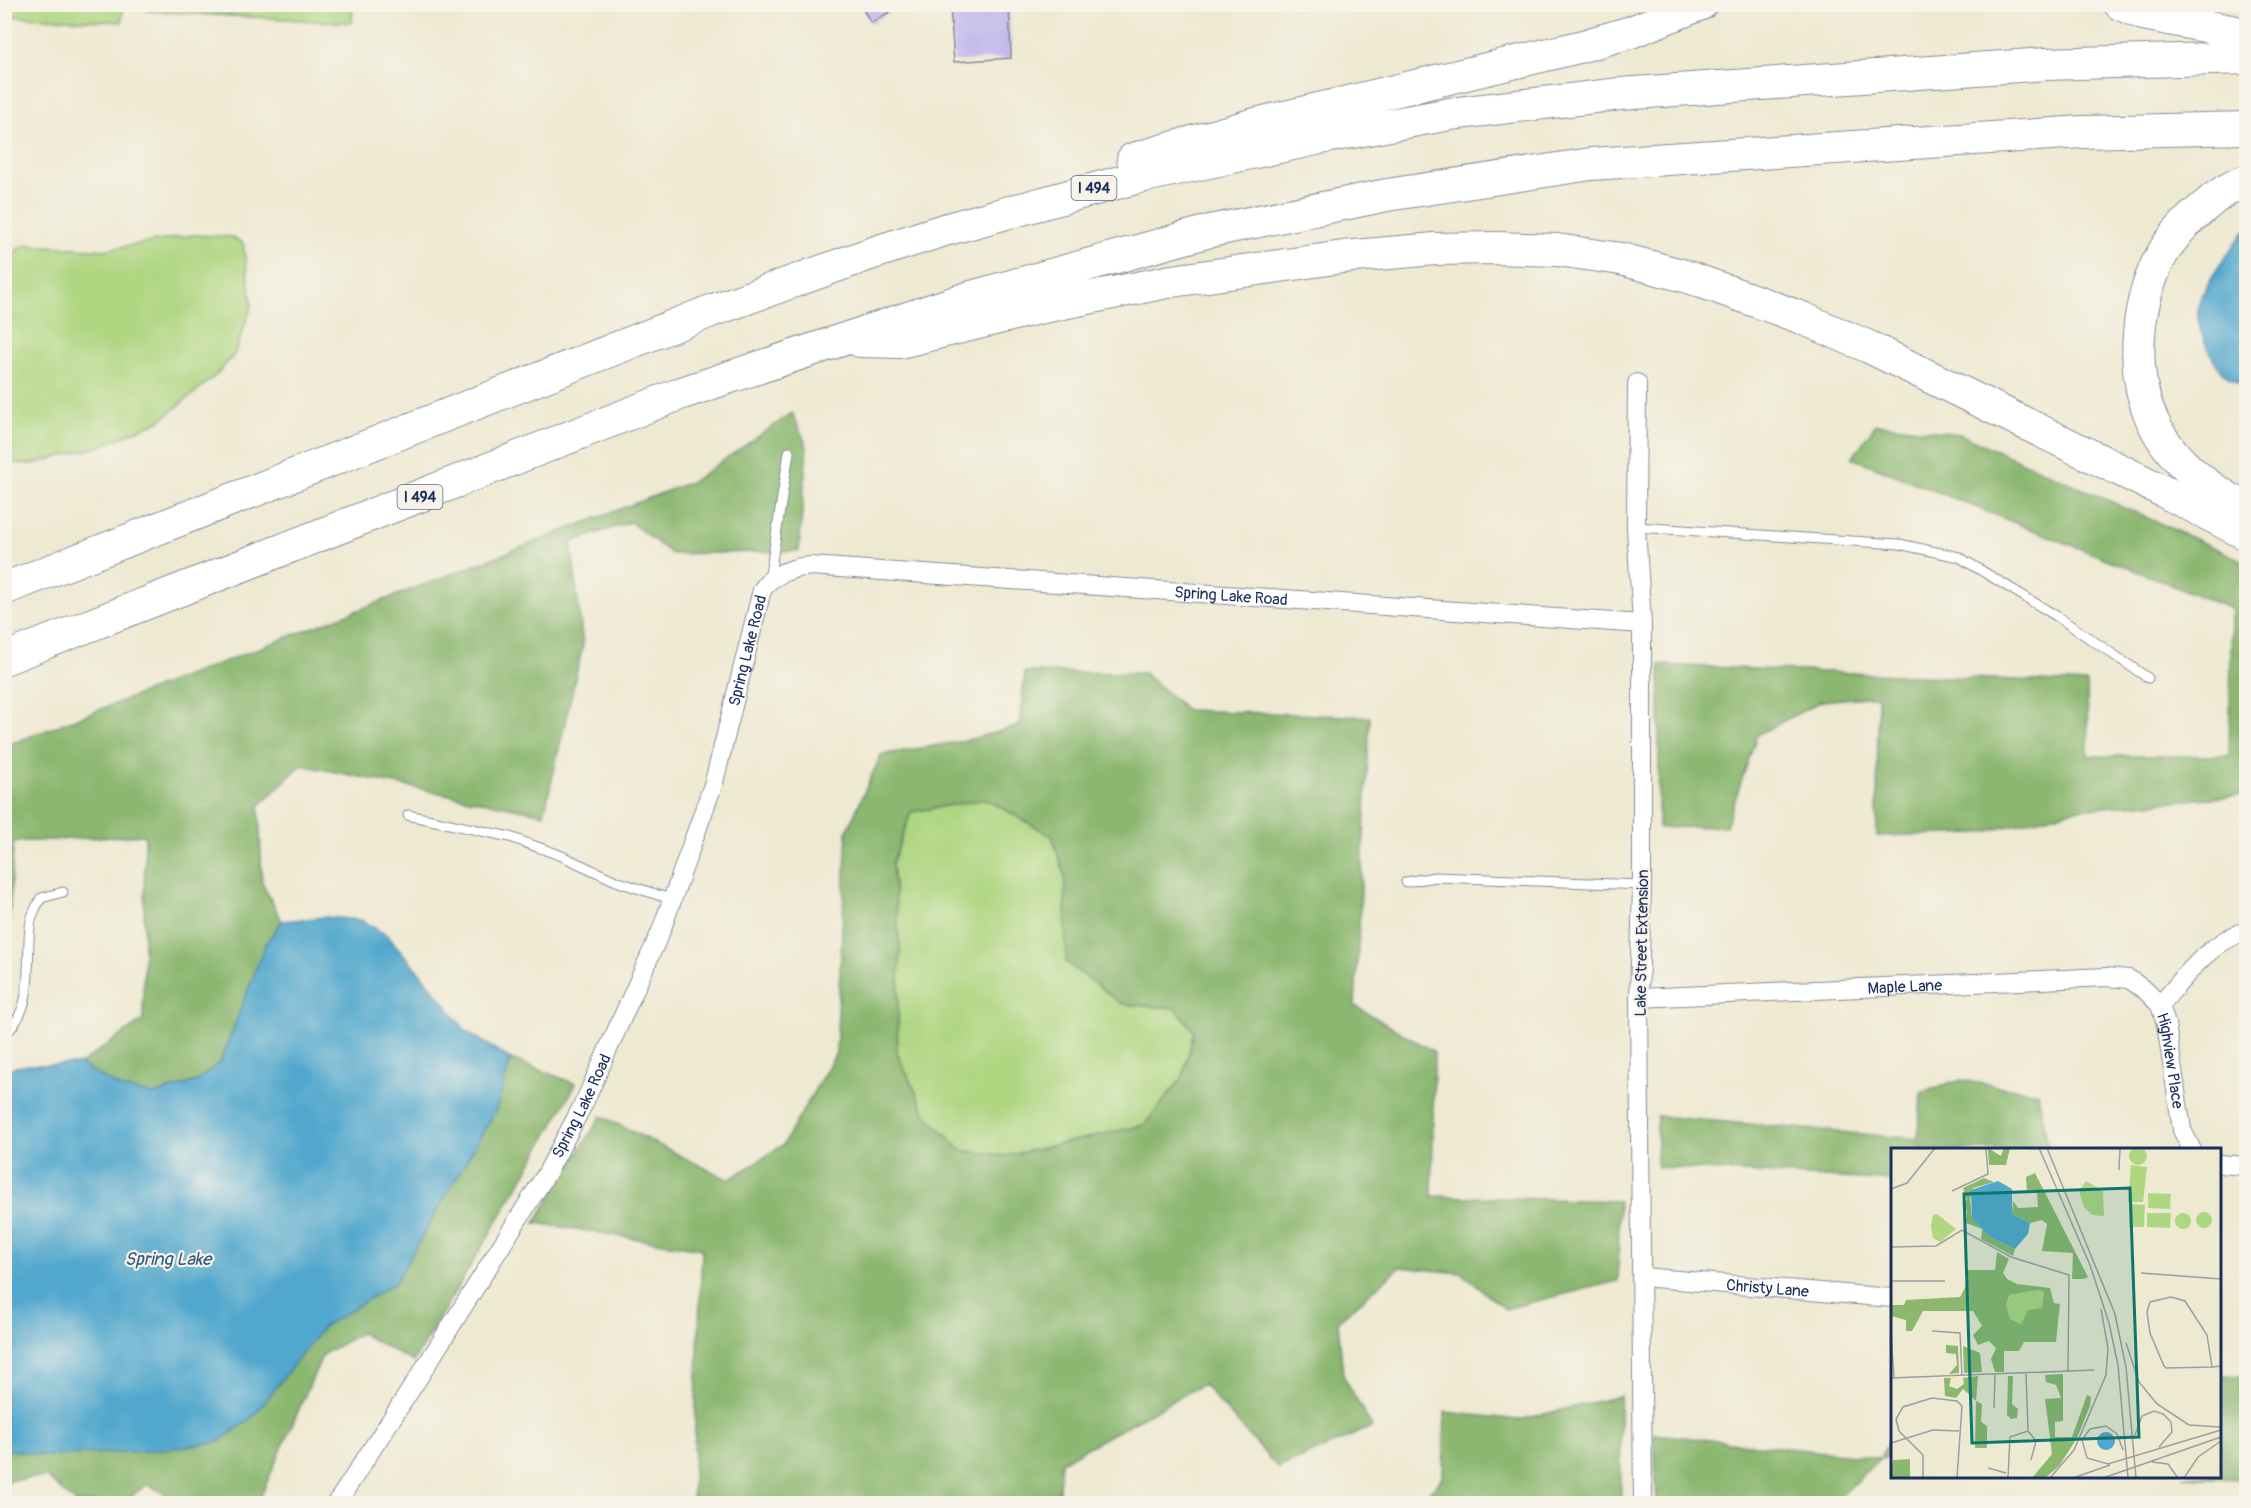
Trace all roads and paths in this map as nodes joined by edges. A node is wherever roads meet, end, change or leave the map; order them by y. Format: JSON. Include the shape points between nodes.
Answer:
{"nodes":[{"id":1,"x":1701,"y":4,"type":"edge"},
{"id":2,"x":2120,"y":4,"type":"edge"},
{"id":3,"x":2247,"y":34,"type":"edge"},
{"id":4,"x":2247,"y":58,"type":"edge"},
{"id":5,"x":2247,"y":128,"type":"edge"},
{"id":6,"x":2247,"y":181,"type":"edge"},
{"id":7,"x":956,"y":227,"type":"junction"},
{"id":8,"x":838,"y":340,"type":"junction"},
{"id":9,"x":1637,"y":383,"type":"dead end"},
{"id":10,"x":789,"y":453,"type":"dead end"},
{"id":11,"x":2247,"y":507,"type":"edge"},
{"id":12,"x":1636,"y":527,"type":"junction"},
{"id":13,"x":2247,"y":534,"type":"edge"},
{"id":14,"x":769,"y":581,"type":"junction"},
{"id":15,"x":4,"y":589,"type":"edge"},
{"id":16,"x":1642,"y":624,"type":"junction"},
{"id":17,"x":4,"y":659,"type":"edge"},
{"id":18,"x":2148,"y":678,"type":"dead end"},
{"id":19,"x":408,"y":815,"type":"dead end"},
{"id":20,"x":1406,"y":882,"type":"dead end"},
{"id":21,"x":1642,"y":885,"type":"junction"},
{"id":22,"x":63,"y":892,"type":"dead end"},
{"id":23,"x":673,"y":900,"type":"junction"},
{"id":24,"x":2247,"y":931,"type":"edge"},
{"id":25,"x":1639,"y":998,"type":"junction"},
{"id":26,"x":2160,"y":1005,"type":"junction"},
{"id":27,"x":4,"y":1035,"type":"edge"},
{"id":28,"x":2191,"y":1148,"type":"edge"},
{"id":29,"x":2221,"y":1164,"type":"edge"},
{"id":30,"x":2247,"y":1166,"type":"edge"},
{"id":31,"x":1642,"y":1277,"type":"junction"},
{"id":32,"x":1891,"y":1298,"type":"edge"},
{"id":33,"x":336,"y":1503,"type":"edge"},
{"id":34,"x":1643,"y":1503,"type":"edge"}],
"edges":[{"from":1,"to":7,"type":"highway","via":[[1631,32],[1579,47],[1251,124],[1164,149],[1081,175]]},
{"from":2,"to":3,"type":"highway","via":[[2143,14]]},
{"from":4,"to":7,"type":"highway","number":"I 494","via":[[2046,64],[1620,94],[1450,114],[1135,178]]},
{"from":5,"to":8,"type":"highway","number":"I 494","via":[[1886,143],[1678,156],[1541,170],[1387,195],[1210,231],[968,297]]},
{"from":6,"to":11,"type":"highway","via":[[2215,198],[2171,240],[2154,270],[2145,298],[2139,357],[2144,396],[2160,436],[2193,474]]},
{"from":7,"to":15,"type":"highway","number":"I 494","via":[[711,311]]},
{"from":8,"to":13,"type":"highway","via":[[900,342],[1172,281],[1343,257],[1435,249],[1557,250],[1621,259],[1685,276],[1821,326]]},
{"from":8,"to":17,"type":"highway","number":"I 494","via":[[682,393]]},
{"from":9,"to":12,"type":"street","name":"Lake Street Extension"},
{"from":10,"to":14,"type":"lane"},
{"from":12,"to":16,"type":"street","name":"Lake Street Extension"},
{"from":12,"to":18,"type":"lane","via":[[1899,544],[1959,557]]},
{"from":14,"to":16,"type":"street","name":"Spring Lake Road","via":[[796,568],[811,566]]},
{"from":14,"to":23,"type":"street","name":"Spring Lake Road","via":[[762,590],[714,782]]},
{"from":16,"to":21,"type":"street","name":"Lake Street Extension"},
{"from":19,"to":23,"type":"lane","via":[[510,837]]},
{"from":20,"to":21,"type":"lane","via":[[1435,877]]},
{"from":21,"to":25,"type":"street","name":"Lake Street Extension"},
{"from":22,"to":27,"type":"lane","via":[[40,898],[32,918],[27,992],[20,1019]]},
{"from":23,"to":33,"type":"street","name":"Spring Lake Road","via":[[589,1094],[547,1173]]},
{"from":24,"to":26,"type":"street","via":[[2231,935],[2213,948]]},
{"from":25,"to":26,"type":"street","name":"Maple Lane","via":[[2106,977],[2129,979]]},
{"from":25,"to":31,"type":"street","name":"Lake Street Extension"},
{"from":26,"to":28,"type":"street","name":"Highview Place","via":[[2182,1130]]},
{"from":29,"to":30,"type":"street"},
{"from":31,"to":32,"type":"street","name":"Christy Lane"},
{"from":31,"to":34,"type":"street","name":"Lake Street Extension"}]}
